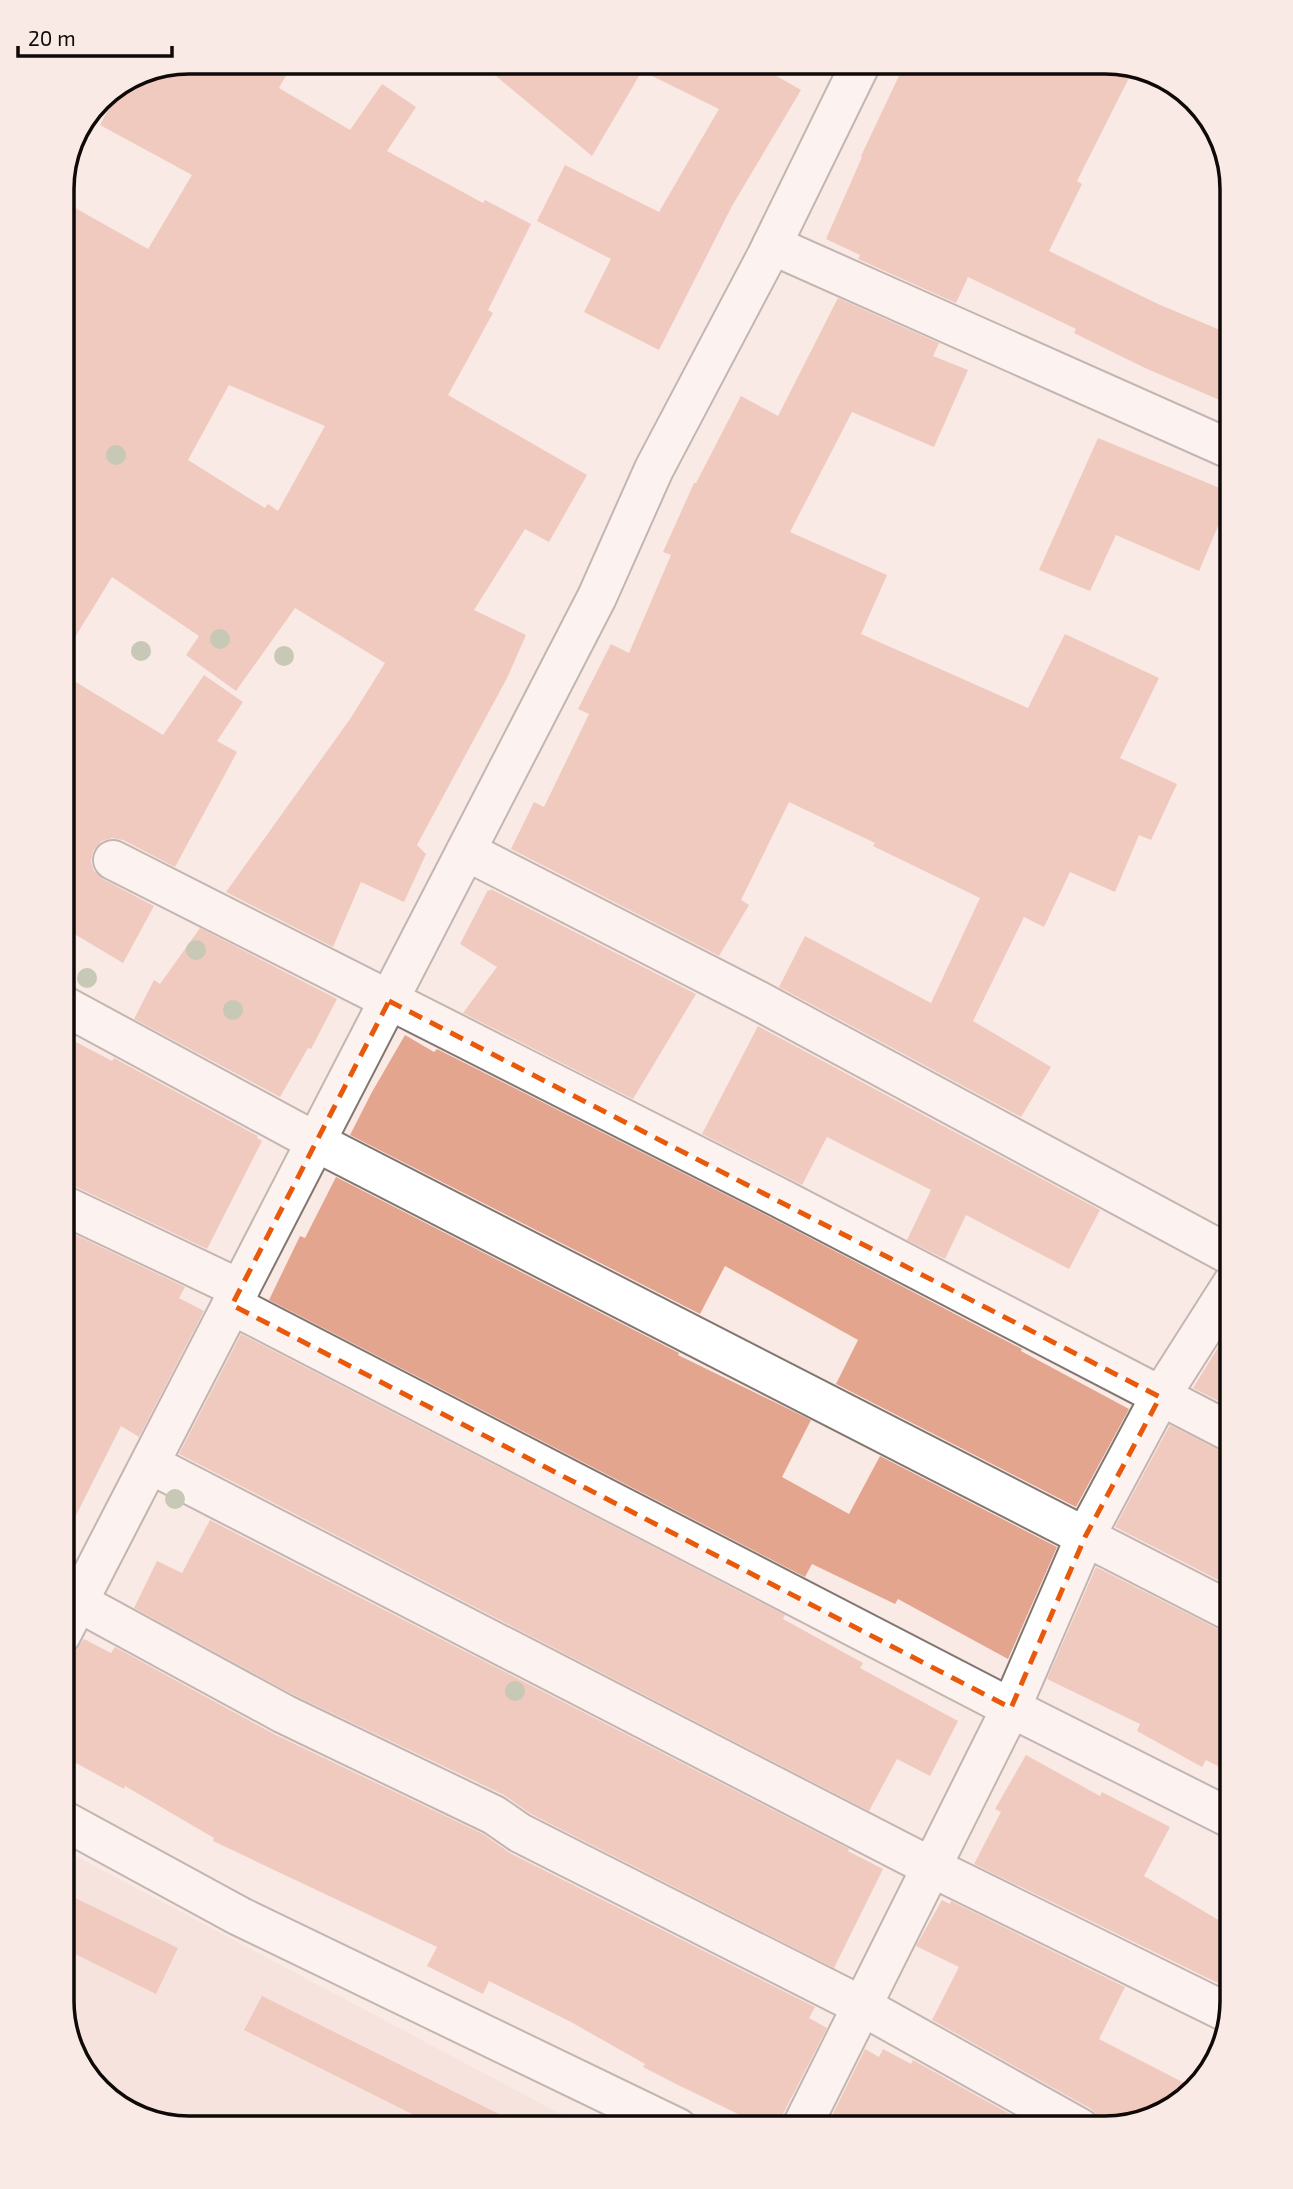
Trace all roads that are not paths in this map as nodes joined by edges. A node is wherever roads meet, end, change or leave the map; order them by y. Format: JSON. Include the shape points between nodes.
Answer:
{"nodes":[{"id":1,"x":856,"y":74,"type":"edge"},
{"id":2,"x":772,"y":245,"type":"junction"},
{"id":3,"x":1220,"y":445,"type":"edge"},
{"id":4,"x":466,"y":851,"type":"junction"},
{"id":5,"x":113,"y":860,"type":"dead end"},
{"id":6,"x":389,"y":1002,"type":"junction"},
{"id":7,"x":74,"y":1011,"type":"edge"},
{"id":8,"x":316,"y":1142,"type":"junction"},
{"id":9,"x":74,"y":1211,"type":"edge"},
{"id":10,"x":1220,"y":1250,"type":"edge"},
{"id":11,"x":236,"y":1297,"type":"junction"},
{"id":12,"x":1220,"y":1303,"type":"edge"},
{"id":13,"x":1160,"y":1397,"type":"junction"},
{"id":14,"x":1220,"y":1427,"type":"edge"},
{"id":15,"x":150,"y":1464,"type":"junction"},
{"id":16,"x":1085,"y":1537,"type":"junction"},
{"id":17,"x":1220,"y":1606,"type":"edge"},
{"id":18,"x":74,"y":1611,"type":"edge"},
{"id":19,"x":74,"y":1621,"type":"edge"},
{"id":20,"x":1011,"y":1708,"type":"junction"},
{"id":21,"x":1220,"y":1813,"type":"edge"},
{"id":22,"x":74,"y":1826,"type":"edge"},
{"id":23,"x":932,"y":1867,"type":"junction"},
{"id":24,"x":862,"y":2006,"type":"junction"},
{"id":25,"x":1219,"y":2009,"type":"edge"},
{"id":26,"x":652,"y":2116,"type":"edge"},
{"id":27,"x":807,"y":2116,"type":"edge"},
{"id":28,"x":1058,"y":2116,"type":"edge"}],
"edges":[{"from":1,"to":2,"type":"street"},
{"from":2,"to":3,"type":"street"},
{"from":2,"to":4,"type":"street","via":[[654,469],[597,597]]},
{"from":4,"to":6,"type":"street"},
{"from":4,"to":10,"type":"street","via":[[769,1006]]},
{"from":5,"to":6,"type":"street"},
{"from":6,"to":8,"type":"street"},
{"from":6,"to":13,"type":"street"},
{"from":7,"to":8,"type":"street"},
{"from":8,"to":11,"type":"street"},
{"from":8,"to":16,"type":"street"},
{"from":9,"to":11,"type":"street"},
{"from":11,"to":15,"type":"street"},
{"from":11,"to":20,"type":"street"},
{"from":12,"to":13,"type":"street"},
{"from":13,"to":14,"type":"street"},
{"from":13,"to":16,"type":"street"},
{"from":15,"to":18,"type":"street"},
{"from":15,"to":23,"type":"street"},
{"from":16,"to":17,"type":"street"},
{"from":16,"to":20,"type":"street"},
{"from":19,"to":24,"type":"street","via":[[284,1714],[494,1815],[520,1833]]},
{"from":20,"to":21,"type":"street"},
{"from":20,"to":23,"type":"street"},
{"from":22,"to":26,"type":"street","via":[[239,1916]]},
{"from":23,"to":24,"type":"street"},
{"from":23,"to":25,"type":"street"},
{"from":24,"to":27,"type":"street"},
{"from":24,"to":28,"type":"street"}]}
